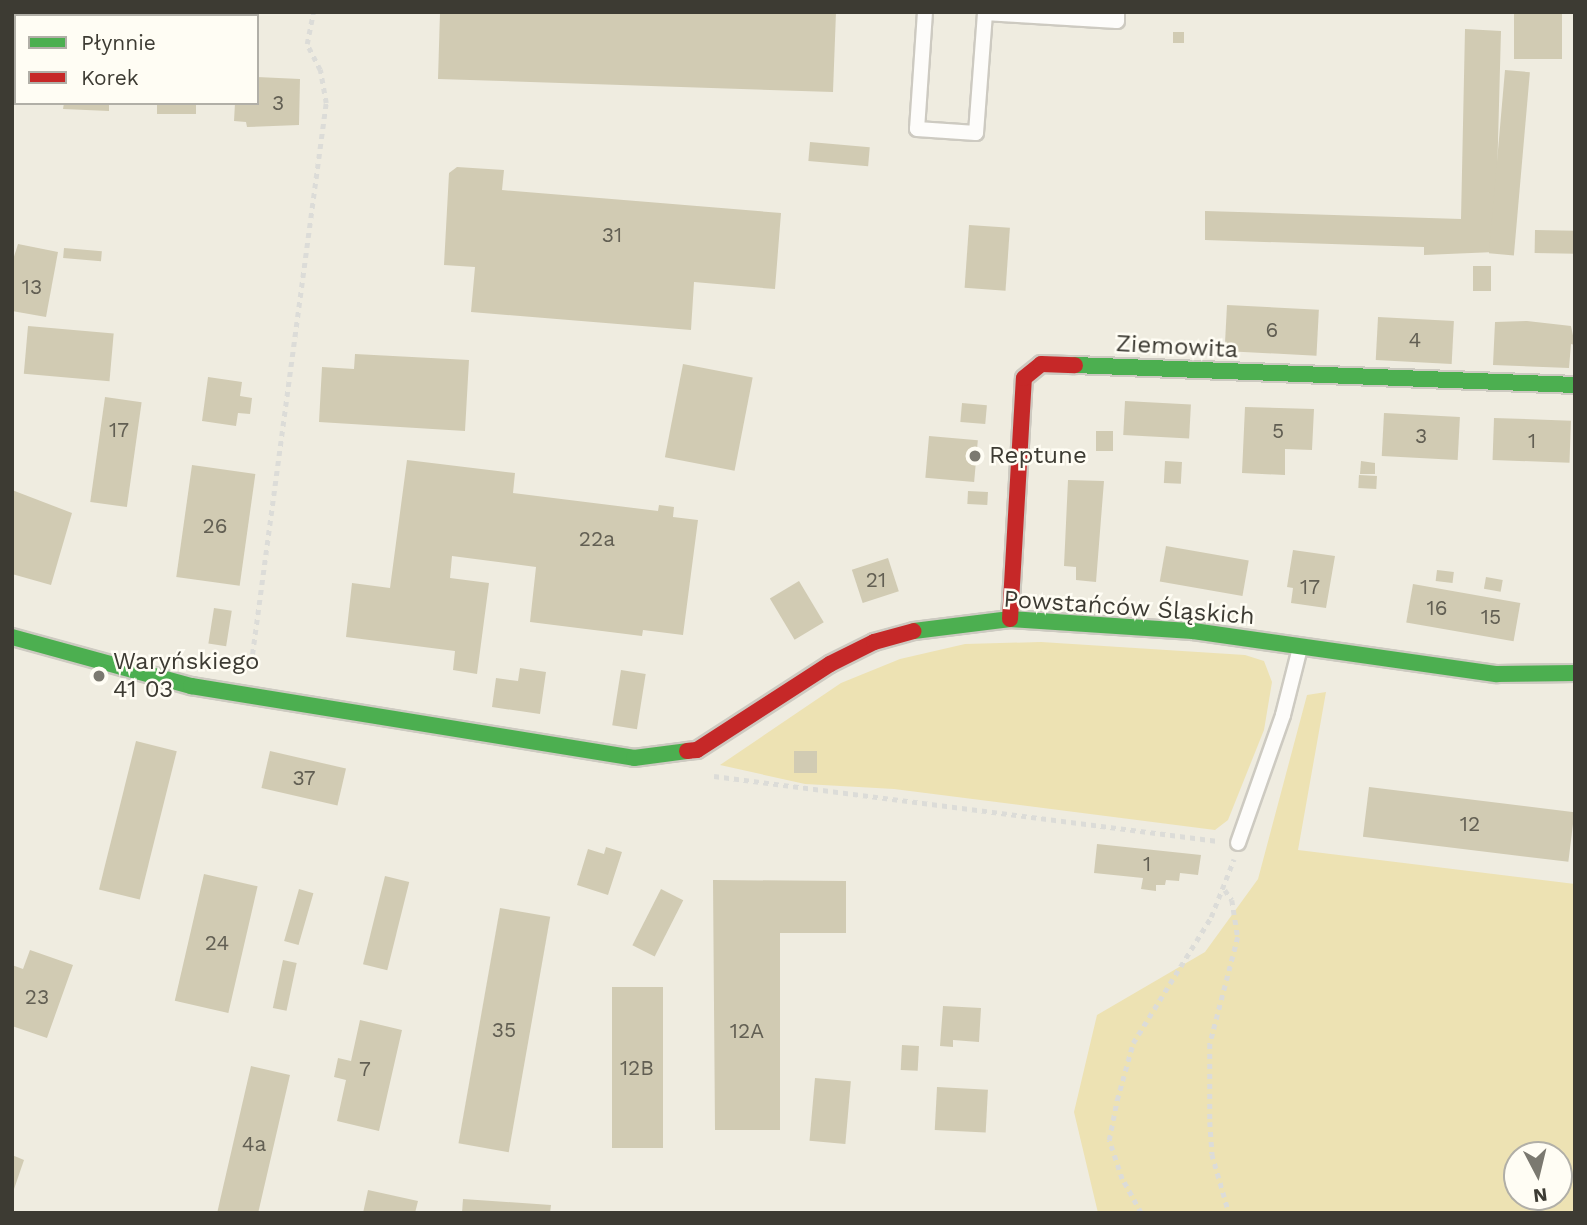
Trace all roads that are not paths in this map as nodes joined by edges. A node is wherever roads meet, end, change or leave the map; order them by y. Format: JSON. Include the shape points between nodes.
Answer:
{"nodes":[{"id":1,"x":925,"y":12,"type":"edge"},
{"id":2,"x":1118,"y":12,"type":"edge"},
{"id":3,"x":985,"y":13,"type":"edge"},
{"id":4,"x":1049,"y":15,"type":"edge"},
{"id":5,"x":1575,"y":385,"type":"edge"},
{"id":6,"x":1010,"y":619,"type":"junction"},
{"id":7,"x":12,"y":637,"type":"edge"},
{"id":8,"x":1301,"y":643,"type":"junction"},
{"id":9,"x":1575,"y":673,"type":"edge"},
{"id":10,"x":1238,"y":843,"type":"road end"}],
"edges":[{"from":1,"to":3,"type":"lane","via":[[917,129],[976,133]]},
{"from":2,"to":4,"type":"lane","via":[[1117,21]]},
{"from":3,"to":4,"type":"lane"},
{"from":5,"to":6,"type":"street","name":"Ziemowita","via":[[1041,364],[1024,379]]},
{"from":6,"to":7,"type":"street","name":"Powstańców Śląskich","via":[[914,631],[874,642],[830,664],[697,750],[670,757],[634,758],[191,686]]},
{"from":6,"to":8,"type":"street","name":"Powstańców Śląskich"},
{"from":8,"to":9,"type":"street","name":"Powstańców Śląskich","via":[[1497,674]]},
{"from":8,"to":10,"type":"lane","via":[[1283,715]]}]}
